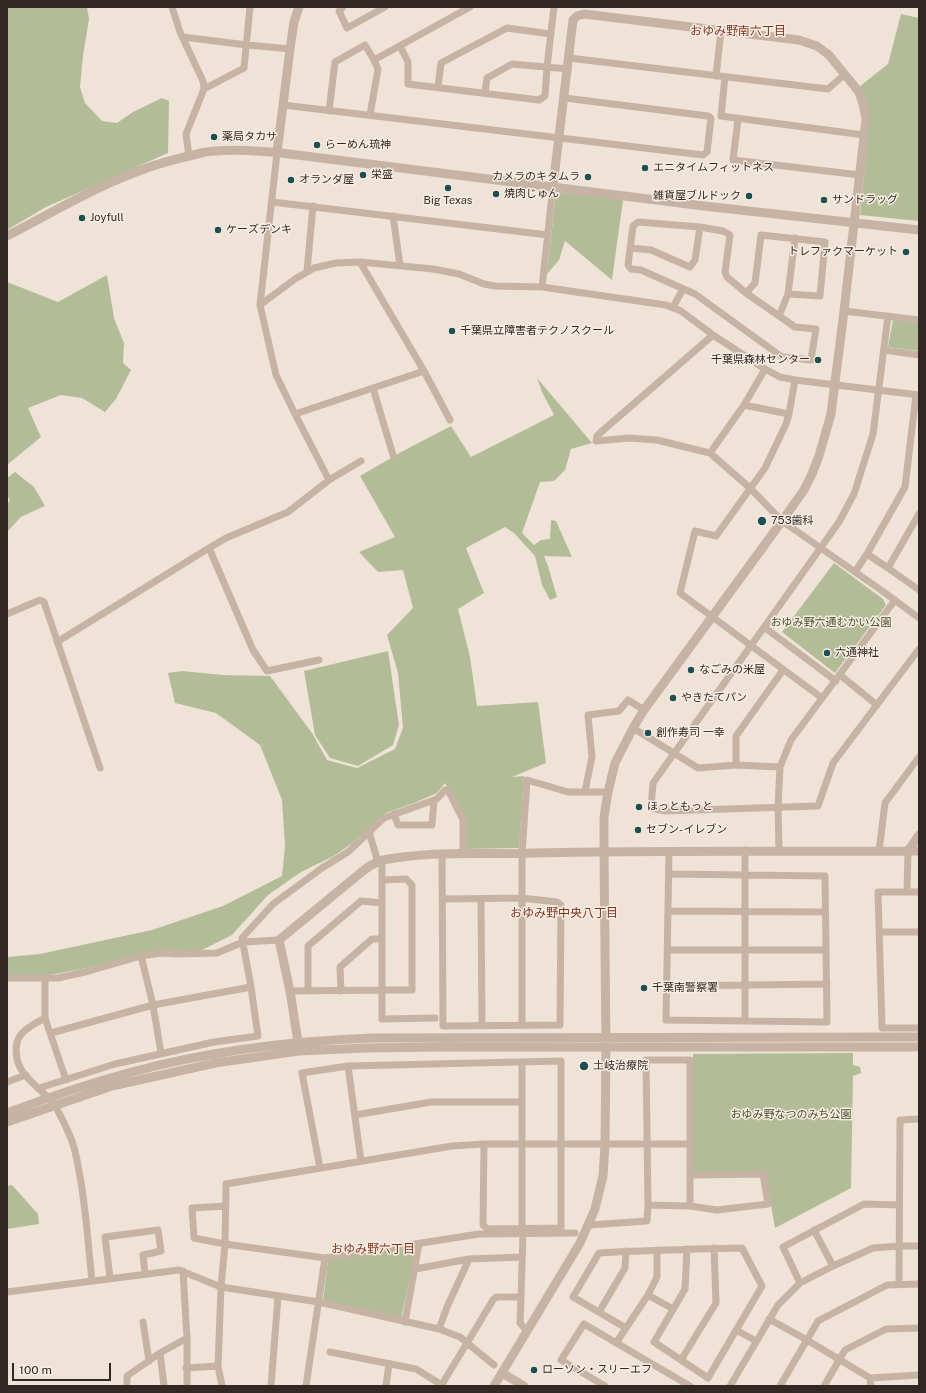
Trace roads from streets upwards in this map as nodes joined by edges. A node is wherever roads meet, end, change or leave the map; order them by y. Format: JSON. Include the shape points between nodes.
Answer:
{"nodes":[{"id":1,"x":172,"y":7,"type":"edge"},
{"id":2,"x":250,"y":7,"type":"edge"},
{"id":3,"x":299,"y":7,"type":"edge"},
{"id":4,"x":343,"y":7,"type":"edge"},
{"id":5,"x":385,"y":7,"type":"edge"},
{"id":6,"x":470,"y":7,"type":"edge"},
{"id":7,"x":554,"y":7,"type":"edge"},
{"id":8,"x":721,"y":31,"type":"junction"},
{"id":9,"x":551,"y":34,"type":"junction"},
{"id":10,"x":183,"y":37,"type":"junction"},
{"id":11,"x":247,"y":45,"type":"junction"},
{"id":12,"x":400,"y":46,"type":"junction"},
{"id":13,"x":290,"y":49,"type":"junction"},
{"id":14,"x":569,"y":58,"type":"junction"},
{"id":15,"x":374,"y":60,"type":"junction"},
{"id":16,"x":547,"y":67,"type":"junction"},
{"id":17,"x":568,"y":69,"type":"junction"},
{"id":18,"x":845,"y":74,"type":"junction"},
{"id":19,"x":716,"y":76,"type":"junction"},
{"id":20,"x":725,"y":77,"type":"junction"},
{"id":21,"x":438,"y":87,"type":"junction"},
{"id":22,"x":204,"y":89,"type":"junction"},
{"id":23,"x":485,"y":94,"type":"junction"},
{"id":24,"x":565,"y":98,"type":"junction"},
{"id":25,"x":283,"y":105,"type":"junction"},
{"id":26,"x":329,"y":111,"type":"junction"},
{"id":27,"x":370,"y":115,"type":"junction"},
{"id":28,"x":738,"y":119,"type":"junction"},
{"id":29,"x":864,"y":135,"type":"junction"},
{"id":30,"x":558,"y":138,"type":"junction"},
{"id":31,"x":277,"y":153,"type":"junction"},
{"id":32,"x":190,"y":156,"type":"junction"},
{"id":33,"x":860,"y":175,"type":"junction"},
{"id":34,"x":553,"y":186,"type":"junction"},
{"id":35,"x":272,"y":202,"type":"junction"},
{"id":36,"x":313,"y":206,"type":"junction"},
{"id":37,"x":393,"y":216,"type":"junction"},
{"id":38,"x":854,"y":223,"type":"junction"},
{"id":39,"x":700,"y":227,"type":"junction"},
{"id":40,"x":919,"y":230,"type":"edge"},
{"id":41,"x":548,"y":235,"type":"junction"},
{"id":42,"x":7,"y":236,"type":"edge"},
{"id":43,"x":795,"y":238,"type":"junction"},
{"id":44,"x":630,"y":248,"type":"junction"},
{"id":45,"x":360,"y":262,"type":"junction"},
{"id":46,"x":400,"y":266,"type":"junction"},
{"id":47,"x":307,"y":271,"type":"junction"},
{"id":48,"x":542,"y":287,"type":"junction"},
{"id":49,"x":683,"y":289,"type":"junction"},
{"id":50,"x":746,"y":292,"type":"junction"},
{"id":51,"x":788,"y":294,"type":"junction"},
{"id":52,"x":260,"y":305,"type":"junction"},
{"id":53,"x":673,"y":307,"type":"junction"},
{"id":54,"x":844,"y":311,"type":"junction"},
{"id":55,"x":779,"y":316,"type":"junction"},
{"id":56,"x":888,"y":316,"type":"junction"},
{"id":57,"x":919,"y":320,"type":"edge"},
{"id":58,"x":713,"y":335,"type":"junction"},
{"id":59,"x":884,"y":350,"type":"junction"},
{"id":60,"x":919,"y":354,"type":"edge"},
{"id":61,"x":765,"y":370,"type":"junction"},
{"id":62,"x":424,"y":371,"type":"junction"},
{"id":63,"x":795,"y":380,"type":"junction"},
{"id":64,"x":835,"y":385,"type":"junction"},
{"id":65,"x":373,"y":388,"type":"junction"},
{"id":66,"x":878,"y":390,"type":"junction"},
{"id":67,"x":918,"y":395,"type":"edge"},
{"id":68,"x":744,"y":405,"type":"junction"},
{"id":69,"x":294,"y":414,"type":"junction"},
{"id":70,"x":789,"y":414,"type":"junction"},
{"id":71,"x":450,"y":420,"type":"dead end"},
{"id":72,"x":911,"y":441,"type":"junction"},
{"id":73,"x":919,"y":442,"type":"edge"},
{"id":74,"x":710,"y":453,"type":"junction"},
{"id":75,"x":392,"y":455,"type":"dead end"},
{"id":76,"x":361,"y":461,"type":"dead end"},
{"id":77,"x":329,"y":480,"type":"junction"},
{"id":78,"x":750,"y":488,"type":"junction"},
{"id":79,"x":919,"y":514,"type":"edge"},
{"id":80,"x":782,"y":521,"type":"junction"},
{"id":81,"x":917,"y":524,"type":"edge"},
{"id":82,"x":820,"y":547,"type":"junction"},
{"id":83,"x":210,"y":548,"type":"junction"},
{"id":84,"x":867,"y":554,"type":"junction"},
{"id":85,"x":888,"y":568,"type":"junction"},
{"id":86,"x":855,"y":572,"type":"junction"},
{"id":87,"x":918,"y":588,"type":"edge"},
{"id":88,"x":895,"y":600,"type":"junction"},
{"id":89,"x":7,"y":614,"type":"edge"},
{"id":90,"x":712,"y":616,"type":"junction"},
{"id":91,"x":919,"y":618,"type":"edge"},
{"id":92,"x":764,"y":627,"type":"junction"},
{"id":93,"x":57,"y":642,"type":"junction"},
{"id":94,"x":751,"y":645,"type":"junction"},
{"id":95,"x":919,"y":649,"type":"edge"},
{"id":96,"x":319,"y":660,"type":"dead end"},
{"id":97,"x":783,"y":670,"type":"junction"},
{"id":98,"x":838,"y":678,"type":"junction"},
{"id":99,"x":822,"y":698,"type":"junction"},
{"id":100,"x":877,"y":705,"type":"junction"},
{"id":101,"x":644,"y":710,"type":"junction"},
{"id":102,"x":633,"y":728,"type":"junction"},
{"id":103,"x":675,"y":754,"type":"junction"},
{"id":104,"x":919,"y":757,"type":"edge"},
{"id":105,"x":736,"y":765,"type":"junction"},
{"id":106,"x":780,"y":767,"type":"junction"},
{"id":107,"x":100,"y":768,"type":"dead end"},
{"id":108,"x":585,"y":791,"type":"junction"},
{"id":109,"x":608,"y":792,"type":"junction"},
{"id":110,"x":434,"y":800,"type":"junction"},
{"id":111,"x":778,"y":807,"type":"junction"},
{"id":112,"x":394,"y":814,"type":"junction"},
{"id":113,"x":369,"y":832,"type":"junction"},
{"id":114,"x":919,"y":835,"type":"edge"},
{"id":115,"x":745,"y":850,"type":"junction"},
{"id":116,"x":779,"y":850,"type":"junction"},
{"id":117,"x":919,"y":850,"type":"edge"},
{"id":118,"x":669,"y":851,"type":"junction"},
{"id":119,"x":880,"y":851,"type":"junction"},
{"id":120,"x":908,"y":851,"type":"junction"},
{"id":121,"x":604,"y":852,"type":"junction"},
{"id":122,"x":463,"y":853,"type":"junction"},
{"id":123,"x":442,"y":854,"type":"junction"},
{"id":124,"x":522,"y":854,"type":"junction"},
{"id":125,"x":380,"y":861,"type":"junction"},
{"id":126,"x":669,"y":874,"type":"junction"},
{"id":127,"x":745,"y":875,"type":"junction"},
{"id":128,"x":382,"y":880,"type":"junction"},
{"id":129,"x":907,"y":892,"type":"junction"},
{"id":130,"x":919,"y":892,"type":"edge"},
{"id":131,"x":521,"y":898,"type":"junction"},
{"id":132,"x":442,"y":899,"type":"junction"},
{"id":133,"x":481,"y":899,"type":"junction"},
{"id":134,"x":382,"y":903,"type":"junction"},
{"id":135,"x":668,"y":911,"type":"junction"},
{"id":136,"x":745,"y":912,"type":"junction"},
{"id":137,"x":825,"y":912,"type":"junction"},
{"id":138,"x":880,"y":932,"type":"junction"},
{"id":139,"x":919,"y":932,"type":"edge"},
{"id":140,"x":919,"y":937,"type":"edge"},
{"id":141,"x":382,"y":938,"type":"junction"},
{"id":142,"x":279,"y":940,"type":"junction"},
{"id":143,"x":243,"y":942,"type":"junction"},
{"id":144,"x":668,"y":950,"type":"junction"},
{"id":145,"x":745,"y":950,"type":"junction"},
{"id":146,"x":826,"y":950,"type":"junction"},
{"id":147,"x":141,"y":956,"type":"junction"},
{"id":148,"x":7,"y":978,"type":"edge"},
{"id":149,"x":45,"y":979,"type":"junction"},
{"id":150,"x":827,"y":984,"type":"junction"},
{"id":151,"x":745,"y":985,"type":"junction"},
{"id":152,"x":667,"y":986,"type":"junction"},
{"id":153,"x":251,"y":987,"type":"junction"},
{"id":154,"x":308,"y":990,"type":"junction"},
{"id":155,"x":382,"y":990,"type":"junction"},
{"id":156,"x":341,"y":991,"type":"junction"},
{"id":157,"x":290,"y":992,"type":"junction"},
{"id":158,"x":153,"y":1005,"type":"junction"},
{"id":159,"x":45,"y":1018,"type":"junction"},
{"id":160,"x":435,"y":1018,"type":"dead end"},
{"id":161,"x":745,"y":1021,"type":"junction"},
{"id":162,"x":522,"y":1025,"type":"junction"},
{"id":163,"x":482,"y":1026,"type":"junction"},
{"id":164,"x":919,"y":1028,"type":"edge"},
{"id":165,"x":51,"y":1033,"type":"junction"},
{"id":166,"x":919,"y":1037,"type":"edge"},
{"id":167,"x":298,"y":1042,"type":"junction"},
{"id":168,"x":606,"y":1042,"type":"junction"},
{"id":169,"x":919,"y":1047,"type":"edge"},
{"id":170,"x":162,"y":1053,"type":"junction"},
{"id":171,"x":522,"y":1062,"type":"junction"},
{"id":172,"x":348,"y":1066,"type":"junction"},
{"id":173,"x":26,"y":1076,"type":"junction"},
{"id":174,"x":66,"y":1080,"type":"junction"},
{"id":175,"x":7,"y":1082,"type":"edge"},
{"id":176,"x":39,"y":1088,"type":"junction"},
{"id":177,"x":49,"y":1098,"type":"junction"},
{"id":178,"x":521,"y":1102,"type":"junction"},
{"id":179,"x":55,"y":1105,"type":"junction"},
{"id":180,"x":7,"y":1113,"type":"edge"},
{"id":181,"x":355,"y":1115,"type":"junction"},
{"id":182,"x":919,"y":1119,"type":"edge"},
{"id":183,"x":7,"y":1122,"type":"edge"},
{"id":184,"x":484,"y":1144,"type":"junction"},
{"id":185,"x":522,"y":1144,"type":"junction"},
{"id":186,"x":561,"y":1144,"type":"junction"},
{"id":187,"x":690,"y":1144,"type":"junction"},
{"id":188,"x":605,"y":1145,"type":"junction"},
{"id":189,"x":647,"y":1145,"type":"junction"},
{"id":190,"x":361,"y":1161,"type":"junction"},
{"id":191,"x":320,"y":1168,"type":"junction"},
{"id":192,"x":690,"y":1175,"type":"junction"},
{"id":193,"x":899,"y":1204,"type":"junction"},
{"id":194,"x":648,"y":1205,"type":"junction"},
{"id":195,"x":226,"y":1206,"type":"junction"},
{"id":196,"x":690,"y":1206,"type":"junction"},
{"id":197,"x":589,"y":1225,"type":"junction"},
{"id":198,"x":814,"y":1230,"type":"junction"},
{"id":199,"x":522,"y":1231,"type":"junction"},
{"id":200,"x":575,"y":1233,"type":"dead end"},
{"id":201,"x":225,"y":1244,"type":"junction"},
{"id":202,"x":419,"y":1244,"type":"junction"},
{"id":203,"x":900,"y":1246,"type":"junction"},
{"id":204,"x":919,"y":1246,"type":"edge"},
{"id":205,"x":714,"y":1248,"type":"junction"},
{"id":206,"x":686,"y":1249,"type":"junction"},
{"id":207,"x":657,"y":1250,"type":"junction"},
{"id":208,"x":626,"y":1251,"type":"junction"},
{"id":209,"x":522,"y":1257,"type":"junction"},
{"id":210,"x":325,"y":1258,"type":"junction"},
{"id":211,"x":469,"y":1259,"type":"junction"},
{"id":212,"x":833,"y":1266,"type":"junction"},
{"id":213,"x":415,"y":1269,"type":"junction"},
{"id":214,"x":183,"y":1271,"type":"junction"},
{"id":215,"x":145,"y":1274,"type":"junction"},
{"id":216,"x":110,"y":1278,"type":"junction"},
{"id":217,"x":92,"y":1280,"type":"junction"},
{"id":218,"x":800,"y":1284,"type":"junction"},
{"id":219,"x":899,"y":1284,"type":"junction"},
{"id":220,"x":919,"y":1284,"type":"edge"},
{"id":221,"x":221,"y":1287,"type":"junction"},
{"id":222,"x":7,"y":1292,"type":"edge"},
{"id":223,"x":648,"y":1295,"type":"junction"},
{"id":224,"x":521,"y":1296,"type":"junction"},
{"id":225,"x":278,"y":1297,"type":"junction"},
{"id":226,"x":319,"y":1302,"type":"junction"},
{"id":227,"x":673,"y":1310,"type":"junction"},
{"id":228,"x":599,"y":1312,"type":"junction"},
{"id":229,"x":769,"y":1319,"type":"junction"},
{"id":230,"x":143,"y":1322,"type":"dead end"},
{"id":231,"x":405,"y":1322,"type":"junction"},
{"id":232,"x":626,"y":1328,"type":"junction"},
{"id":233,"x":919,"y":1328,"type":"edge"},
{"id":234,"x":439,"y":1329,"type":"junction"},
{"id":235,"x":736,"y":1330,"type":"junction"},
{"id":236,"x":527,"y":1331,"type":"junction"},
{"id":237,"x":187,"y":1338,"type":"junction"},
{"id":238,"x":807,"y":1340,"type":"junction"},
{"id":239,"x":756,"y":1341,"type":"junction"},
{"id":240,"x":467,"y":1342,"type":"junction"},
{"id":241,"x":616,"y":1343,"type":"junction"},
{"id":242,"x":330,"y":1352,"type":"dead end"},
{"id":243,"x":160,"y":1353,"type":"junction"},
{"id":244,"x":681,"y":1360,"type":"junction"},
{"id":245,"x":839,"y":1360,"type":"junction"},
{"id":246,"x":150,"y":1361,"type":"junction"},
{"id":247,"x":389,"y":1364,"type":"junction"},
{"id":248,"x":494,"y":1365,"type":"dead end"},
{"id":249,"x":218,"y":1366,"type":"junction"},
{"id":250,"x":186,"y":1368,"type":"junction"},
{"id":251,"x":502,"y":1373,"type":"junction"},
{"id":252,"x":919,"y":1375,"type":"edge"},
{"id":253,"x":870,"y":1378,"type":"junction"},
{"id":254,"x":441,"y":1385,"type":"edge"},
{"id":255,"x":128,"y":1386,"type":"edge"},
{"id":256,"x":164,"y":1386,"type":"edge"},
{"id":257,"x":187,"y":1386,"type":"edge"},
{"id":258,"x":222,"y":1386,"type":"edge"},
{"id":259,"x":271,"y":1386,"type":"edge"},
{"id":260,"x":306,"y":1386,"type":"edge"},
{"id":261,"x":386,"y":1386,"type":"edge"},
{"id":262,"x":494,"y":1386,"type":"edge"},
{"id":263,"x":524,"y":1386,"type":"edge"},
{"id":264,"x":605,"y":1386,"type":"edge"},
{"id":265,"x":690,"y":1386,"type":"edge"},
{"id":266,"x":730,"y":1386,"type":"edge"},
{"id":267,"x":780,"y":1386,"type":"edge"},
{"id":268,"x":824,"y":1386,"type":"edge"},
{"id":269,"x":871,"y":1386,"type":"edge"}],
"edges":[{"from":1,"to":10,"type":"street"},
{"from":2,"to":11,"type":"street"},
{"from":3,"to":13,"type":"street"},
{"from":4,"to":5,"type":"street","via":[[339,11],[348,28]]},
{"from":6,"to":12,"type":"street"},
{"from":7,"to":9,"type":"street"},
{"from":8,"to":14,"type":"street","via":[[584,14],[573,20]]},
{"from":8,"to":18,"type":"street","via":[[799,40],[817,46],[829,55]]},
{"from":8,"to":19,"type":"street"},
{"from":9,"to":16,"type":"street"},
{"from":9,"to":21,"type":"street","via":[[507,28],[441,63]]},
{"from":10,"to":11,"type":"street"},
{"from":10,"to":22,"type":"street","via":[[203,81]]},
{"from":11,"to":13,"type":"street"},
{"from":11,"to":22,"type":"street","via":[[244,68]]},
{"from":12,"to":15,"type":"street"},
{"from":12,"to":21,"type":"street","via":[[408,62],[408,84]]},
{"from":13,"to":25,"type":"street"},
{"from":14,"to":17,"type":"street"},
{"from":14,"to":19,"type":"street"},
{"from":15,"to":26,"type":"street","via":[[366,45],[335,62]]},
{"from":15,"to":27,"type":"street","via":[[378,69]]},
{"from":16,"to":17,"type":"street"},
{"from":16,"to":23,"type":"street","via":[[512,64],[487,78]]},
{"from":16,"to":23,"type":"street","via":[[545,96],[539,100]]},
{"from":17,"to":24,"type":"street"},
{"from":18,"to":20,"type":"street","via":[[828,89]]},
{"from":18,"to":29,"type":"street","via":[[863,104],[866,119]]},
{"from":19,"to":20,"type":"street"},
{"from":20,"to":28,"type":"street","via":[[721,116]]},
{"from":21,"to":23,"type":"street"},
{"from":22,"to":32,"type":"street","via":[[186,134]]},
{"from":24,"to":30,"type":"street"},
{"from":24,"to":30,"type":"street","via":[[708,116],[711,118],[707,152],[703,155]]},
{"from":25,"to":26,"type":"street"},
{"from":25,"to":31,"type":"street"},
{"from":26,"to":27,"type":"street"},
{"from":27,"to":30,"type":"street"},
{"from":28,"to":29,"type":"street"},
{"from":28,"to":33,"type":"street","via":[[732,160]]},
{"from":29,"to":33,"type":"street"},
{"from":30,"to":34,"type":"street"},
{"from":31,"to":32,"type":"street","via":[[240,150],[214,151]]},
{"from":31,"to":34,"type":"street"},
{"from":31,"to":35,"type":"street"},
{"from":32,"to":42,"type":"street","via":[[148,167],[117,180]]},
{"from":33,"to":38,"type":"street"},
{"from":34,"to":38,"type":"street"},
{"from":34,"to":41,"type":"street"},
{"from":35,"to":36,"type":"street"},
{"from":35,"to":52,"type":"street"},
{"from":36,"to":37,"type":"street"},
{"from":36,"to":47,"type":"street"},
{"from":37,"to":41,"type":"street"},
{"from":37,"to":46,"type":"street"},
{"from":38,"to":40,"type":"street"},
{"from":38,"to":54,"type":"street"},
{"from":39,"to":44,"type":"street","via":[[638,222],[634,226]]},
{"from":39,"to":44,"type":"street","via":[[695,260],[690,267],[650,250]]},
{"from":39,"to":50,"type":"street","via":[[723,231],[730,235],[725,272],[727,277]]},
{"from":41,"to":48,"type":"street"},
{"from":43,"to":50,"type":"street","via":[[761,235],[755,283]]},
{"from":43,"to":51,"type":"street"},
{"from":43,"to":51,"type":"street","via":[[825,242],[820,296]]},
{"from":44,"to":49,"type":"street","via":[[628,264],[631,270],[641,270]]},
{"from":45,"to":46,"type":"street"},
{"from":45,"to":47,"type":"street","via":[[325,265]]},
{"from":45,"to":62,"type":"street"},
{"from":46,"to":48,"type":"street","via":[[459,274],[495,286]]},
{"from":47,"to":52,"type":"street"},
{"from":48,"to":53,"type":"street"},
{"from":49,"to":53,"type":"street"},
{"from":49,"to":55,"type":"street","via":[[695,294],[782,357],[811,360],[816,329],[796,327]]},
{"from":50,"to":55,"type":"street"},
{"from":51,"to":55,"type":"street"},
{"from":52,"to":69,"type":"street","via":[[276,375]]},
{"from":53,"to":58,"type":"street"},
{"from":54,"to":56,"type":"street"},
{"from":54,"to":64,"type":"street"},
{"from":56,"to":57,"type":"street"},
{"from":56,"to":59,"type":"street"},
{"from":58,"to":61,"type":"street"},
{"from":58,"to":74,"type":"street","via":[[600,433],[596,441],[629,438],[657,440]]},
{"from":59,"to":60,"type":"street"},
{"from":59,"to":66,"type":"street"},
{"from":61,"to":63,"type":"street"},
{"from":61,"to":68,"type":"street"},
{"from":62,"to":65,"type":"street"},
{"from":62,"to":71,"type":"street"},
{"from":63,"to":64,"type":"street"},
{"from":63,"to":70,"type":"street"},
{"from":64,"to":66,"type":"street"},
{"from":64,"to":80,"type":"street","via":[[820,456],[804,490]]},
{"from":65,"to":69,"type":"street"},
{"from":65,"to":75,"type":"street"},
{"from":66,"to":67,"type":"street"},
{"from":66,"to":82,"type":"street","via":[[874,434],[854,494],[839,522]]},
{"from":67,"to":72,"type":"street"},
{"from":68,"to":70,"type":"street"},
{"from":68,"to":74,"type":"street"},
{"from":69,"to":77,"type":"street"},
{"from":70,"to":78,"type":"street","via":[[765,468]]},
{"from":72,"to":73,"type":"street"},
{"from":72,"to":84,"type":"street","via":[[905,487]]},
{"from":74,"to":78,"type":"street"},
{"from":76,"to":77,"type":"street"},
{"from":77,"to":83,"type":"street","via":[[288,512],[226,538]]},
{"from":78,"to":80,"type":"street"},
{"from":78,"to":90,"type":"street","via":[[716,536],[695,531],[680,593]]},
{"from":79,"to":81,"type":"street"},
{"from":80,"to":82,"type":"street"},
{"from":80,"to":90,"type":"street"},
{"from":81,"to":85,"type":"street"},
{"from":82,"to":86,"type":"street"},
{"from":82,"to":92,"type":"street"},
{"from":83,"to":93,"type":"street"},
{"from":83,"to":96,"type":"street","via":[[254,650],[267,671]]},
{"from":84,"to":85,"type":"street"},
{"from":84,"to":86,"type":"street"},
{"from":85,"to":87,"type":"street"},
{"from":86,"to":88,"type":"street"},
{"from":88,"to":91,"type":"street"},
{"from":88,"to":98,"type":"street"},
{"from":89,"to":93,"type":"street","via":[[40,600],[44,602]]},
{"from":90,"to":94,"type":"street"},
{"from":90,"to":101,"type":"street"},
{"from":92,"to":94,"type":"street"},
{"from":92,"to":98,"type":"street"},
{"from":93,"to":107,"type":"street"},
{"from":94,"to":97,"type":"street"},
{"from":94,"to":103,"type":"street"},
{"from":95,"to":100,"type":"street"},
{"from":97,"to":99,"type":"street"},
{"from":97,"to":105,"type":"street","via":[[736,736]]},
{"from":98,"to":99,"type":"street"},
{"from":98,"to":100,"type":"street"},
{"from":99,"to":106,"type":"street","via":[[791,740]]},
{"from":100,"to":111,"type":"street","via":[[833,763],[818,806]]},
{"from":101,"to":102,"type":"street"},
{"from":101,"to":108,"type":"street","via":[[628,700],[619,711],[588,715],[592,758]]},
{"from":102,"to":103,"type":"street"},
{"from":102,"to":109,"type":"street","via":[[615,763]]},
{"from":103,"to":105,"type":"street","via":[[698,768]]},
{"from":103,"to":111,"type":"street","via":[[653,783],[651,808],[665,811]]},
{"from":104,"to":119,"type":"street","via":[[885,802]]},
{"from":105,"to":106,"type":"street"},
{"from":106,"to":111,"type":"street"},
{"from":108,"to":109,"type":"street"},
{"from":108,"to":124,"type":"street","via":[[568,792],[527,780]]},
{"from":109,"to":121,"type":"street","via":[[604,817]]},
{"from":110,"to":112,"type":"street"},
{"from":110,"to":112,"type":"street","via":[[432,825],[398,825]]},
{"from":110,"to":122,"type":"street","via":[[448,790],[463,820]]},
{"from":111,"to":116,"type":"street"},
{"from":112,"to":113,"type":"street","via":[[384,818]]},
{"from":113,"to":125,"type":"street"},
{"from":113,"to":143,"type":"street","via":[[348,852],[273,904],[242,938]]},
{"from":114,"to":120,"type":"street"},
{"from":115,"to":116,"type":"street"},
{"from":115,"to":118,"type":"street"},
{"from":115,"to":127,"type":"street"},
{"from":116,"to":119,"type":"street"},
{"from":117,"to":120,"type":"street"},
{"from":118,"to":121,"type":"street"},
{"from":118,"to":126,"type":"street"},
{"from":119,"to":120,"type":"street"},
{"from":120,"to":129,"type":"street"},
{"from":121,"to":124,"type":"street"},
{"from":121,"to":168,"type":"street"},
{"from":122,"to":123,"type":"street"},
{"from":122,"to":124,"type":"street"},
{"from":123,"to":125,"type":"street"},
{"from":123,"to":132,"type":"street"},
{"from":124,"to":131,"type":"street"},
{"from":125,"to":128,"type":"street"},
{"from":125,"to":142,"type":"street","via":[[352,880]]},
{"from":126,"to":127,"type":"street"},
{"from":126,"to":135,"type":"street"},
{"from":127,"to":136,"type":"street"},
{"from":127,"to":137,"type":"street","via":[[825,876]]},
{"from":128,"to":134,"type":"street"},
{"from":128,"to":155,"type":"street","via":[[406,879],[412,885],[412,990]]},
{"from":129,"to":130,"type":"street"},
{"from":129,"to":138,"type":"street","via":[[878,892]]},
{"from":131,"to":133,"type":"street"},
{"from":131,"to":162,"type":"street"},
{"from":131,"to":162,"type":"street","via":[[557,902],[561,905],[560,1025]]},
{"from":132,"to":133,"type":"street"},
{"from":132,"to":163,"type":"street","via":[[443,1026]]},
{"from":133,"to":163,"type":"street"},
{"from":134,"to":141,"type":"street"},
{"from":134,"to":154,"type":"street","via":[[361,901],[308,946]]},
{"from":135,"to":136,"type":"street"},
{"from":135,"to":144,"type":"street"},
{"from":136,"to":137,"type":"street"},
{"from":136,"to":145,"type":"street"},
{"from":137,"to":146,"type":"street"},
{"from":138,"to":139,"type":"street"},
{"from":138,"to":164,"type":"street","via":[[882,1028]]},
{"from":139,"to":140,"type":"street"},
{"from":141,"to":155,"type":"street"},
{"from":141,"to":156,"type":"street","via":[[372,939],[340,967]]},
{"from":142,"to":143,"type":"street"},
{"from":142,"to":157,"type":"street"},
{"from":143,"to":147,"type":"street","via":[[217,953],[161,953]]},
{"from":143,"to":153,"type":"street"},
{"from":144,"to":145,"type":"street"},
{"from":144,"to":152,"type":"street"},
{"from":145,"to":146,"type":"street"},
{"from":145,"to":151,"type":"street"},
{"from":146,"to":150,"type":"street"},
{"from":147,"to":149,"type":"street","via":[[89,971]]},
{"from":147,"to":158,"type":"street"},
{"from":148,"to":149,"type":"street"},
{"from":149,"to":159,"type":"street"},
{"from":150,"to":151,"type":"street"},
{"from":150,"to":161,"type":"street","via":[[827,1022]]},
{"from":151,"to":152,"type":"street"},
{"from":151,"to":161,"type":"street"},
{"from":152,"to":161,"type":"street","via":[[666,1020]]},
{"from":153,"to":158,"type":"street"},
{"from":153,"to":170,"type":"street","via":[[258,1036]]},
{"from":154,"to":156,"type":"street"},
{"from":154,"to":157,"type":"street"},
{"from":155,"to":156,"type":"street"},
{"from":155,"to":160,"type":"street","via":[[382,1019]]},
{"from":157,"to":167,"type":"street"},
{"from":158,"to":165,"type":"street"},
{"from":158,"to":170,"type":"street"},
{"from":159,"to":165,"type":"street"},
{"from":159,"to":173,"type":"street","via":[[24,1030],[18,1037],[17,1058]]},
{"from":162,"to":163,"type":"street"},
{"from":165,"to":174,"type":"street"},
{"from":166,"to":168,"type":"street"},
{"from":167,"to":168,"type":"street","via":[[372,1038]]},
{"from":167,"to":177,"type":"street","via":[[234,1050],[168,1063],[129,1072]]},
{"from":168,"to":169,"type":"street"},
{"from":168,"to":179,"type":"street","via":[[299,1051],[170,1072],[112,1086]]},
{"from":168,"to":188,"type":"street"},
{"from":170,"to":174,"type":"street","via":[[115,1064]]},
{"from":171,"to":172,"type":"street"},
{"from":171,"to":178,"type":"street"},
{"from":171,"to":186,"type":"street","via":[[561,1061]]},
{"from":172,"to":181,"type":"street"},
{"from":172,"to":191,"type":"street","via":[[302,1073]]},
{"from":173,"to":175,"type":"street"},
{"from":173,"to":176,"type":"street"},
{"from":174,"to":176,"type":"street"},
{"from":176,"to":177,"type":"street"},
{"from":177,"to":179,"type":"street"},
{"from":177,"to":180,"type":"street"},
{"from":178,"to":181,"type":"street","via":[[432,1102]]},
{"from":178,"to":185,"type":"street"},
{"from":179,"to":183,"type":"street"},
{"from":179,"to":217,"type":"street","via":[[75,1151],[84,1197]]},
{"from":181,"to":190,"type":"street"},
{"from":182,"to":193,"type":"street","via":[[900,1120]]},
{"from":184,"to":185,"type":"street"},
{"from":184,"to":190,"type":"street","via":[[452,1146]]},
{"from":184,"to":199,"type":"street","via":[[483,1225],[488,1229]]},
{"from":185,"to":186,"type":"street"},
{"from":185,"to":199,"type":"street"},
{"from":186,"to":188,"type":"street"},
{"from":186,"to":199,"type":"street","via":[[561,1228]]},
{"from":187,"to":189,"type":"street"},
{"from":187,"to":189,"type":"street","via":[[690,1060],[646,1060]]},
{"from":187,"to":192,"type":"street"},
{"from":188,"to":189,"type":"street"},
{"from":188,"to":197,"type":"street","via":[[600,1193]]},
{"from":189,"to":194,"type":"street"},
{"from":190,"to":191,"type":"street"},
{"from":191,"to":195,"type":"street","via":[[226,1184]]},
{"from":192,"to":196,"type":"street"},
{"from":192,"to":196,"type":"street","via":[[763,1174],[768,1204],[717,1210]]},
{"from":193,"to":198,"type":"street","via":[[864,1204]]},
{"from":193,"to":203,"type":"street"},
{"from":194,"to":196,"type":"street"},
{"from":194,"to":197,"type":"street","via":[[647,1221]]},
{"from":195,"to":201,"type":"street"},
{"from":195,"to":201,"type":"street","via":[[192,1208],[194,1238]]},
{"from":197,"to":236,"type":"street"},
{"from":198,"to":212,"type":"street"},
{"from":198,"to":218,"type":"street","via":[[783,1247]]},
{"from":199,"to":200,"type":"street"},
{"from":199,"to":202,"type":"street","via":[[479,1234]]},
{"from":199,"to":209,"type":"street"},
{"from":201,"to":210,"type":"street"},
{"from":201,"to":221,"type":"street"},
{"from":202,"to":210,"type":"street"},
{"from":202,"to":213,"type":"street"},
{"from":203,"to":204,"type":"street"},
{"from":203,"to":212,"type":"street","via":[[873,1248]]},
{"from":203,"to":219,"type":"street"},
{"from":205,"to":206,"type":"street"},
{"from":205,"to":235,"type":"street","via":[[742,1248],[762,1286]]},
{"from":205,"to":244,"type":"street","via":[[716,1302]]},
{"from":206,"to":207,"type":"street"},
{"from":206,"to":227,"type":"street","via":[[685,1289]]},
{"from":207,"to":208,"type":"street"},
{"from":207,"to":223,"type":"street","via":[[657,1277]]},
{"from":208,"to":228,"type":"street","via":[[625,1268]]},
{"from":208,"to":228,"type":"street","via":[[599,1253],[573,1296]]},
{"from":209,"to":211,"type":"street"},
{"from":209,"to":224,"type":"street"},
{"from":210,"to":226,"type":"street"},
{"from":211,"to":213,"type":"street"},
{"from":211,"to":234,"type":"street"},
{"from":212,"to":218,"type":"street"},
{"from":213,"to":231,"type":"street"},
{"from":214,"to":215,"type":"street"},
{"from":214,"to":221,"type":"street"},
{"from":214,"to":237,"type":"street"},
{"from":215,"to":216,"type":"street"},
{"from":215,"to":216,"type":"street","via":[[143,1255],[161,1251],[158,1230],[105,1237]]},
{"from":216,"to":217,"type":"street"},
{"from":217,"to":222,"type":"street"},
{"from":218,"to":229,"type":"street","via":[[778,1305]]},
{"from":219,"to":220,"type":"street"},
{"from":219,"to":238,"type":"street","via":[[887,1285],[818,1321]]},
{"from":221,"to":225,"type":"street"},
{"from":221,"to":249,"type":"street"},
{"from":223,"to":227,"type":"street"},
{"from":223,"to":232,"type":"street"},
{"from":224,"to":236,"type":"street","via":[[520,1323]]},
{"from":224,"to":240,"type":"street","via":[[496,1297],[492,1300]]},
{"from":225,"to":226,"type":"street"},
{"from":225,"to":259,"type":"street"},
{"from":226,"to":231,"type":"street"},
{"from":226,"to":260,"type":"street"},
{"from":227,"to":244,"type":"street","via":[[654,1342]]},
{"from":228,"to":232,"type":"street"},
{"from":229,"to":238,"type":"street"},
{"from":229,"to":239,"type":"street"},
{"from":230,"to":246,"type":"street"},
{"from":231,"to":234,"type":"street"},
{"from":232,"to":241,"type":"street"},
{"from":233,"to":245,"type":"street","via":[[886,1329],[845,1350]]},
{"from":234,"to":240,"type":"street"},
{"from":235,"to":239,"type":"street"},
{"from":235,"to":244,"type":"street","via":[[708,1378]]},
{"from":236,"to":251,"type":"street"},
{"from":237,"to":243,"type":"street"},
{"from":237,"to":250,"type":"street"},
{"from":238,"to":245,"type":"street"},
{"from":238,"to":267,"type":"street"},
{"from":239,"to":266,"type":"street"},
{"from":240,"to":248,"type":"street"},
{"from":240,"to":254,"type":"street"},
{"from":241,"to":264,"type":"street","via":[[584,1324],[561,1360]]},
{"from":241,"to":265,"type":"street"},
{"from":242,"to":247,"type":"street"},
{"from":243,"to":246,"type":"street"},
{"from":243,"to":256,"type":"street"},
{"from":245,"to":253,"type":"street"},
{"from":245,"to":268,"type":"street"},
{"from":246,"to":255,"type":"street","via":[[127,1376]]},
{"from":247,"to":254,"type":"street","via":[[416,1369]]},
{"from":247,"to":261,"type":"street"},
{"from":249,"to":250,"type":"street"},
{"from":249,"to":258,"type":"street"},
{"from":250,"to":257,"type":"street"},
{"from":251,"to":262,"type":"street"},
{"from":251,"to":263,"type":"street"},
{"from":252,"to":253,"type":"street"},
{"from":253,"to":269,"type":"street"}]}
